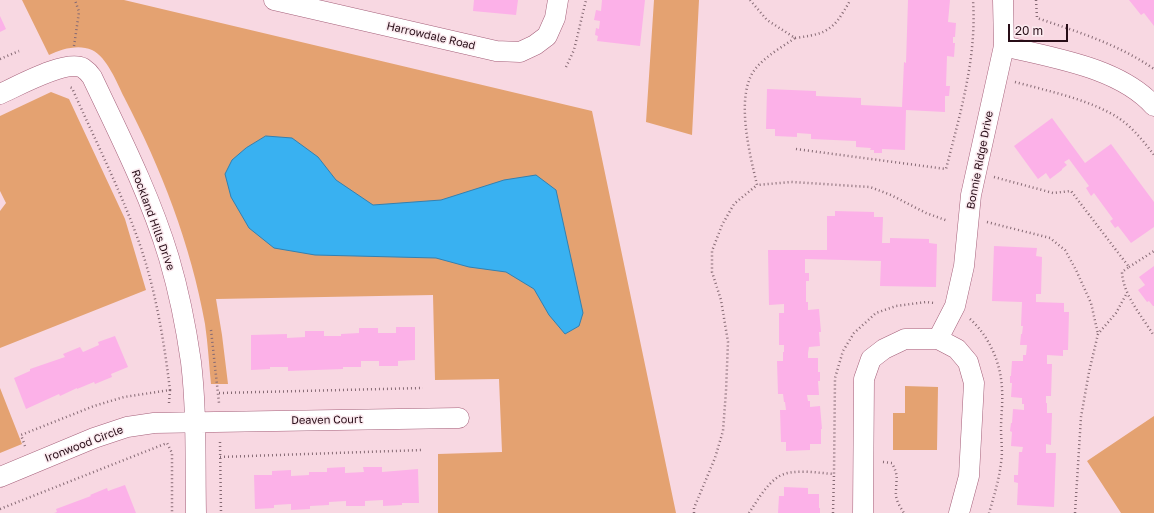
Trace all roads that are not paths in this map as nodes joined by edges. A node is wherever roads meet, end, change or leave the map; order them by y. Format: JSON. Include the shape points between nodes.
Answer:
{"nodes":[{"id":1,"x":274,"y":0,"type":"edge"},
{"id":2,"x":558,"y":0,"type":"edge"},
{"id":3,"x":1003,"y":0,"type":"edge"},
{"id":4,"x":1004,"y":46,"type":"junction"},
{"id":5,"x":0,"y":94,"type":"edge"},
{"id":6,"x":1154,"y":106,"type":"edge"},
{"id":7,"x":938,"y":339,"type":"junction"},
{"id":8,"x":459,"y":418,"type":"dead end"},
{"id":9,"x":195,"y":422,"type":"junction"},
{"id":10,"x":0,"y":477,"type":"edge"},
{"id":11,"x":196,"y":513,"type":"edge"},
{"id":12,"x":863,"y":513,"type":"edge"},
{"id":13,"x":959,"y":513,"type":"edge"}],
"edges":[{"from":1,"to":2,"type":"street","name":"Harrowdale Road","via":[[496,51],[520,52],[548,36]]},
{"from":3,"to":4,"type":"street","name":"Bonnie Ridge Drive"},
{"from":4,"to":6,"type":"street","via":[[1098,70],[1126,84]]},
{"from":4,"to":7,"type":"street","name":"Bonnie Ridge Drive","via":[[971,195],[975,224],[955,306]]},
{"from":5,"to":9,"type":"street","name":"Rockland Hills Drive","via":[[58,68],[69,75],[83,68],[92,77],[146,197],[169,258],[183,314],[191,363]]},
{"from":7,"to":12,"type":"street","via":[[905,339],[884,349],[871,359],[864,379]]},
{"from":7,"to":13,"type":"street","via":[[957,349],[968,362],[974,383],[969,476]]},
{"from":8,"to":9,"type":"street","name":"Deaven Court"},
{"from":9,"to":10,"type":"street","name":"Ironwood Circle","via":[[154,423],[127,427]]},
{"from":9,"to":11,"type":"street","name":"Rockland Hills Drive"}]}
